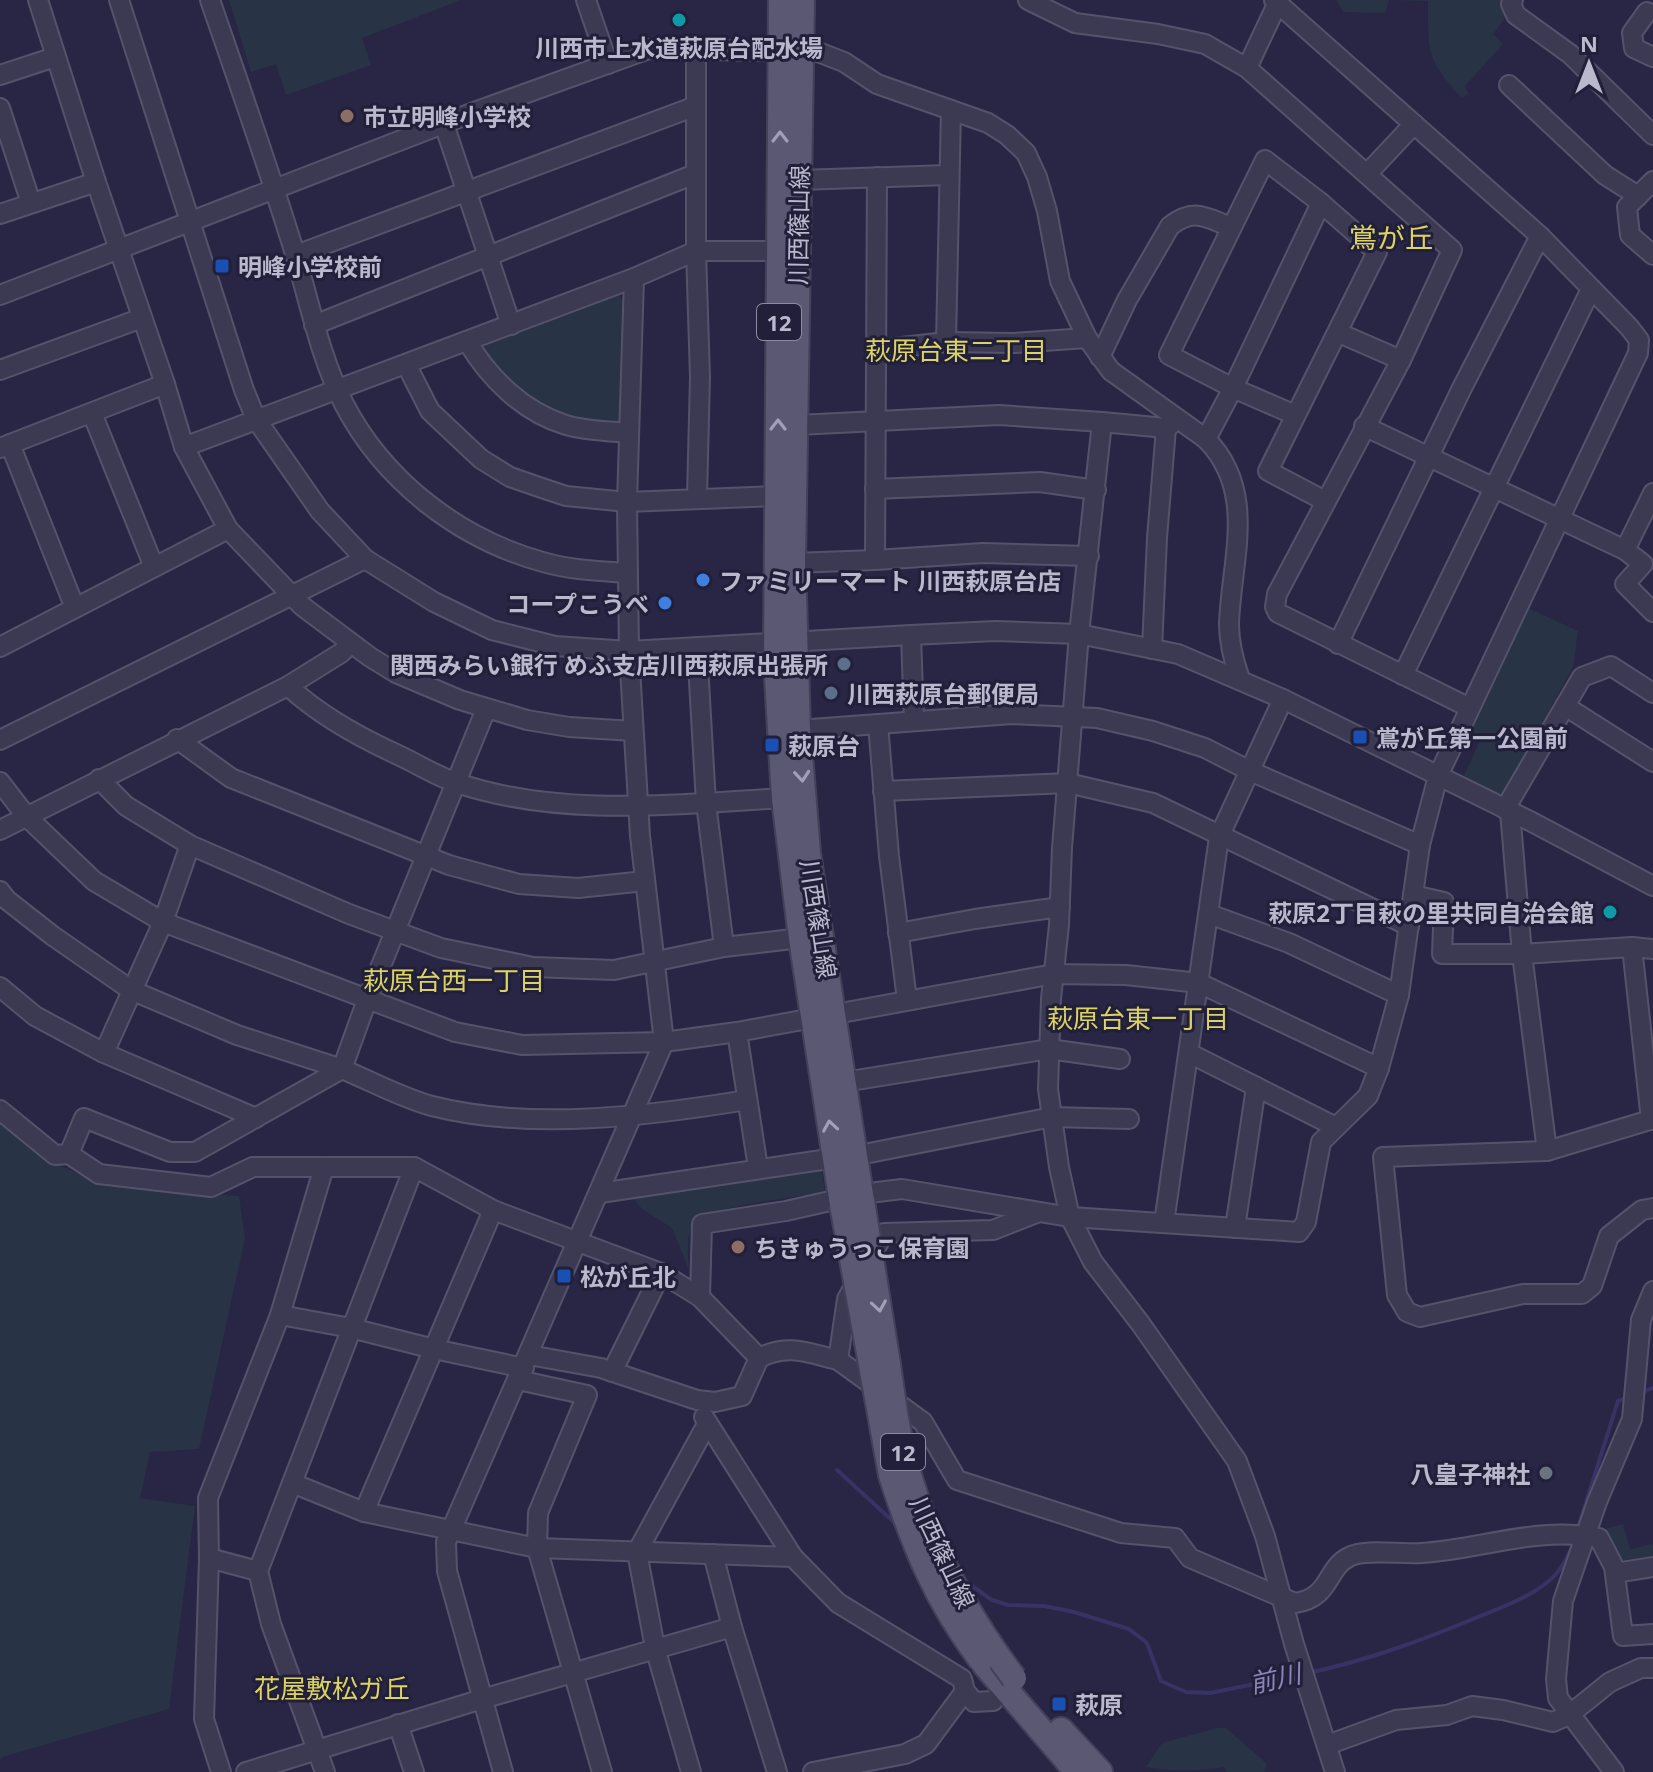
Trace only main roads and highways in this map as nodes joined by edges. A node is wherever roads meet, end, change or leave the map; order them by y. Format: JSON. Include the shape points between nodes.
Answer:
{"nodes":[{"id":1,"x":781,"y":0,"type":"edge"},
{"id":2,"x":802,"y":0,"type":"edge"},
{"id":3,"x":791,"y":50,"type":"junction"},
{"id":4,"x":785,"y":643,"type":"junction"},
{"id":5,"x":823,"y":1016,"type":"junction"},
{"id":6,"x":845,"y":1157,"type":"junction"},
{"id":7,"x":852,"y":1199,"type":"junction"},
{"id":8,"x":1008,"y":1682,"type":"junction"},
{"id":9,"x":1077,"y":1772,"type":"edge"},
{"id":10,"x":1100,"y":1772,"type":"edge"}],
"edges":[{"from":1,"to":3,"type":"main road","name":"川西篠山線","number":"12"},
{"from":2,"to":3,"type":"main road","name":"川西篠山線","number":"12"},
{"from":4,"to":3,"type":"main road","name":"川西篠山線","number":"12","one_way":true,"via":[[777,496],[779,251]]},
{"from":3,"to":4,"type":"main road","name":"川西篠山線","number":"12","via":[[799,180],[797,425]]},
{"from":4,"to":5,"type":"main road","name":"川西篠山線","number":"12","one_way":true,"via":[[798,730]]},
{"from":4,"to":5,"type":"main road","name":"川西篠山線","number":"12","via":[[784,798],[801,938]]},
{"from":6,"to":5,"type":"main road","name":"川西篠山線","number":"12","one_way":true},
{"from":5,"to":6,"type":"main road","name":"川西篠山線","number":"12","via":[[844,1082]]},
{"from":6,"to":7,"type":"main road","name":"川西篠山線","number":"12"},
{"from":7,"to":8,"type":"main road","name":"川西篠山線","number":"12","one_way":true,"bridge":true,"via":[[908,1471],[952,1583]]},
{"from":7,"to":8,"type":"main road","name":"川西篠山線","number":"12","bridge":true,"via":[[891,1475],[936,1592],[985,1665]]},
{"from":8,"to":9,"type":"main road","name":"川西篠山線","number":"12"},
{"from":8,"to":10,"type":"main road","name":"川西篠山線","number":"12"}]}
